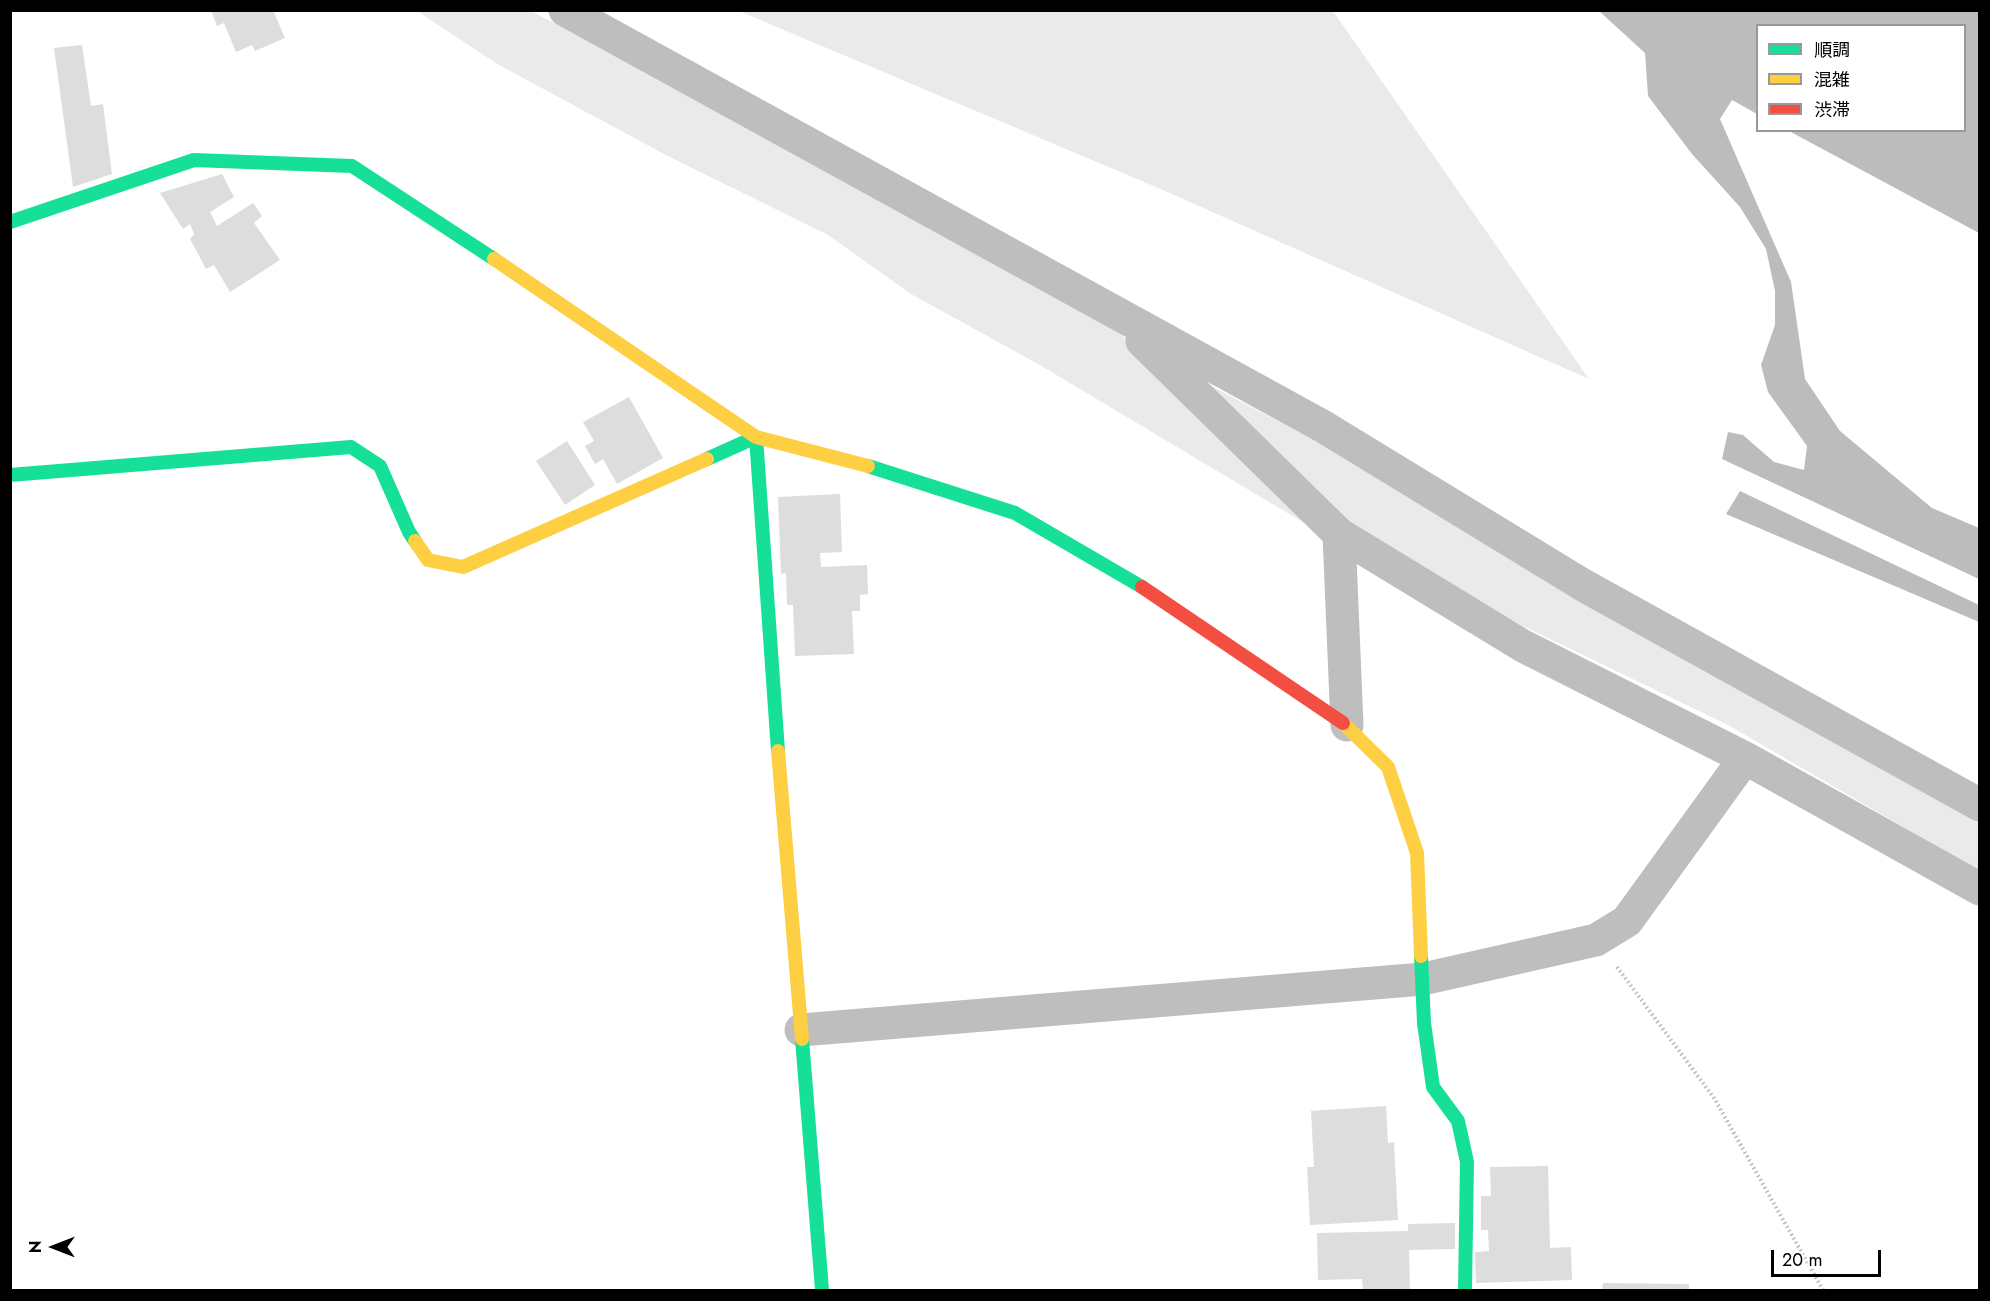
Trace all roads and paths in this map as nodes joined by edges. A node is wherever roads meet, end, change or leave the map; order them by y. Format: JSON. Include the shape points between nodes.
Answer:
{"nodes":[{"id":1,"x":566,"y":10,"type":"edge"},
{"id":2,"x":10,"y":222,"type":"edge"},
{"id":3,"x":1113,"y":313,"type":"junction"},
{"id":4,"x":756,"y":437,"type":"junction"},
{"id":5,"x":10,"y":475,"type":"edge"},
{"id":6,"x":1339,"y":534,"type":"junction"},
{"id":7,"x":1347,"y":725,"type":"junction"},
{"id":8,"x":1745,"y":758,"type":"junction"},
{"id":9,"x":1980,"y":805,"type":"edge"},
{"id":10,"x":1980,"y":889,"type":"edge"},
{"id":11,"x":1596,"y":940,"type":"junction"},
{"id":12,"x":1423,"y":979,"type":"junction"},
{"id":13,"x":801,"y":1030,"type":"junction"},
{"id":14,"x":822,"y":1290,"type":"edge"},
{"id":15,"x":1465,"y":1290,"type":"edge"},
{"id":16,"x":1823,"y":1290,"type":"edge"}],
"edges":[{"from":1,"to":3,"type":"street"},
{"from":2,"to":4,"type":"street","via":[[195,160],[352,166]]},
{"from":3,"to":6,"type":"street"},
{"from":3,"to":9,"type":"street","via":[[1324,427],[1583,585]]},
{"from":4,"to":5,"type":"street","via":[[463,567],[428,560],[410,532],[380,466],[351,447]]},
{"from":4,"to":7,"type":"street","via":[[869,466],[1015,513],[1125,575]]},
{"from":4,"to":13,"type":"street"},
{"from":6,"to":7,"type":"street"},
{"from":6,"to":8,"type":"street","via":[[1523,646]]},
{"from":7,"to":12,"type":"street","via":[[1388,767],[1417,853]]},
{"from":8,"to":10,"type":"street"},
{"from":8,"to":11,"type":"street","via":[[1627,921]]},
{"from":11,"to":12,"type":"street"},
{"from":11,"to":16,"type":"path","via":[[1714,1098]]},
{"from":12,"to":13,"type":"street"},
{"from":12,"to":15,"type":"street","via":[[1424,1023],[1433,1087],[1458,1121],[1467,1162]]},
{"from":13,"to":14,"type":"street"}]}
